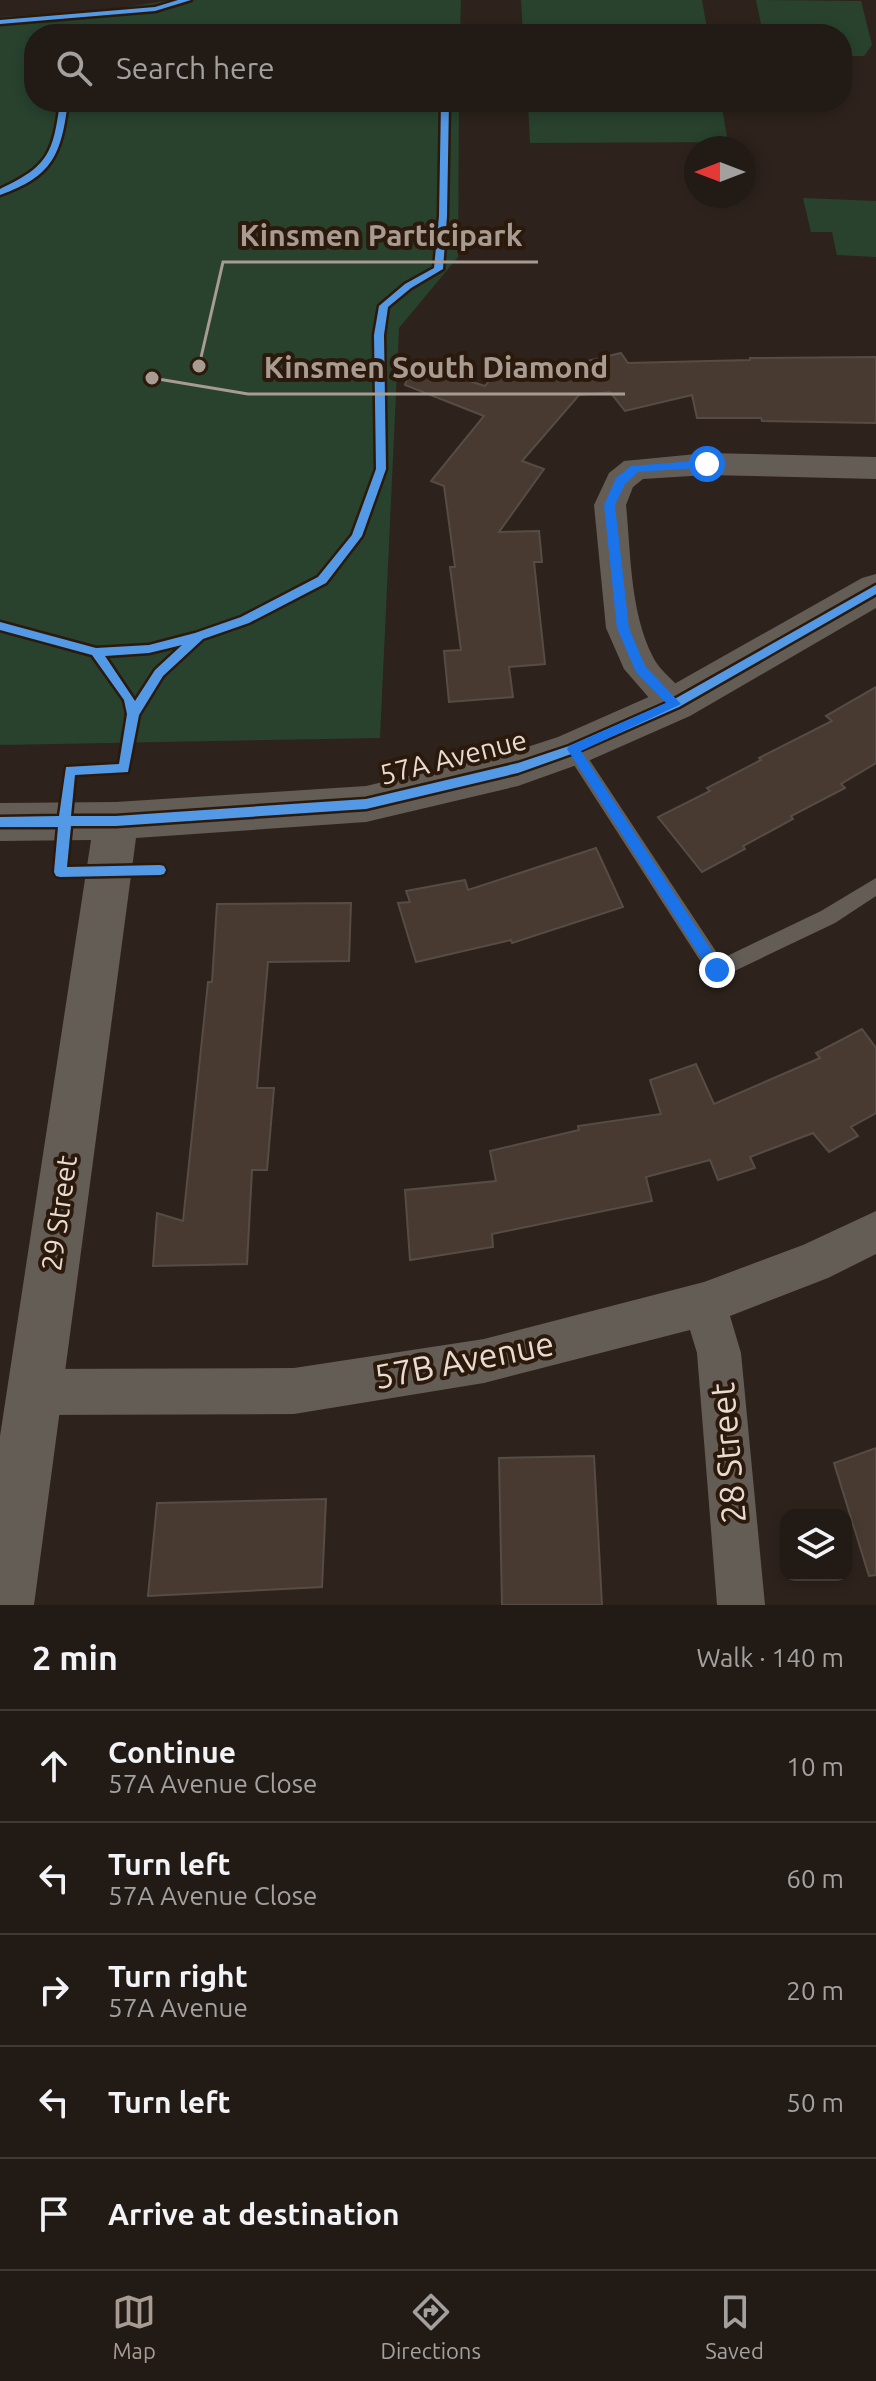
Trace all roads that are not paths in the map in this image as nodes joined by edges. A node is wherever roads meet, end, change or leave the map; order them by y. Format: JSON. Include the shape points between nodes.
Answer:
{"nodes":[{"id":1,"x":876,"y":468,"type":"edge"},
{"id":2,"x":876,"y":589,"type":"edge"},
{"id":3,"x":675,"y":704,"type":"junction"},
{"id":4,"x":573,"y":749,"type":"junction"},
{"id":5,"x":116,"y":821,"type":"junction"},
{"id":6,"x":0,"y":822,"type":"edge"},
{"id":7,"x":876,"y":886,"type":"edge"},
{"id":8,"x":876,"y":1232,"type":"edge"},
{"id":9,"x":704,"y":1304,"type":"junction"},
{"id":10,"x":33,"y":1392,"type":"junction"},
{"id":11,"x":4,"y":1605,"type":"edge"},
{"id":12,"x":741,"y":1605,"type":"edge"}],
"edges":[{"from":1,"to":3,"type":"street","via":[[707,464],[635,469],[620,481],[610,505],[623,628],[641,669]]},
{"from":2,"to":3,"type":"street","name":"57A Avenue"},
{"from":3,"to":4,"type":"street","name":"57A Avenue"},
{"from":4,"to":5,"type":"street","name":"57A Avenue","via":[[518,768],[366,804]]},
{"from":4,"to":7,"type":"lane","via":[[717,970],[828,917]]},
{"from":5,"to":6,"type":"street","name":"57A Avenue"},
{"from":5,"to":10,"type":"street","name":"29 Street"},
{"from":8,"to":9,"type":"street","name":"57B Avenue","via":[[813,1263]]},
{"from":9,"to":10,"type":"street","name":"57B Avenue","via":[[484,1361],[294,1391]]},
{"from":9,"to":12,"type":"street","name":"28 Street","via":[[719,1353]]},
{"from":10,"to":11,"type":"street","name":"29 Street"}]}
